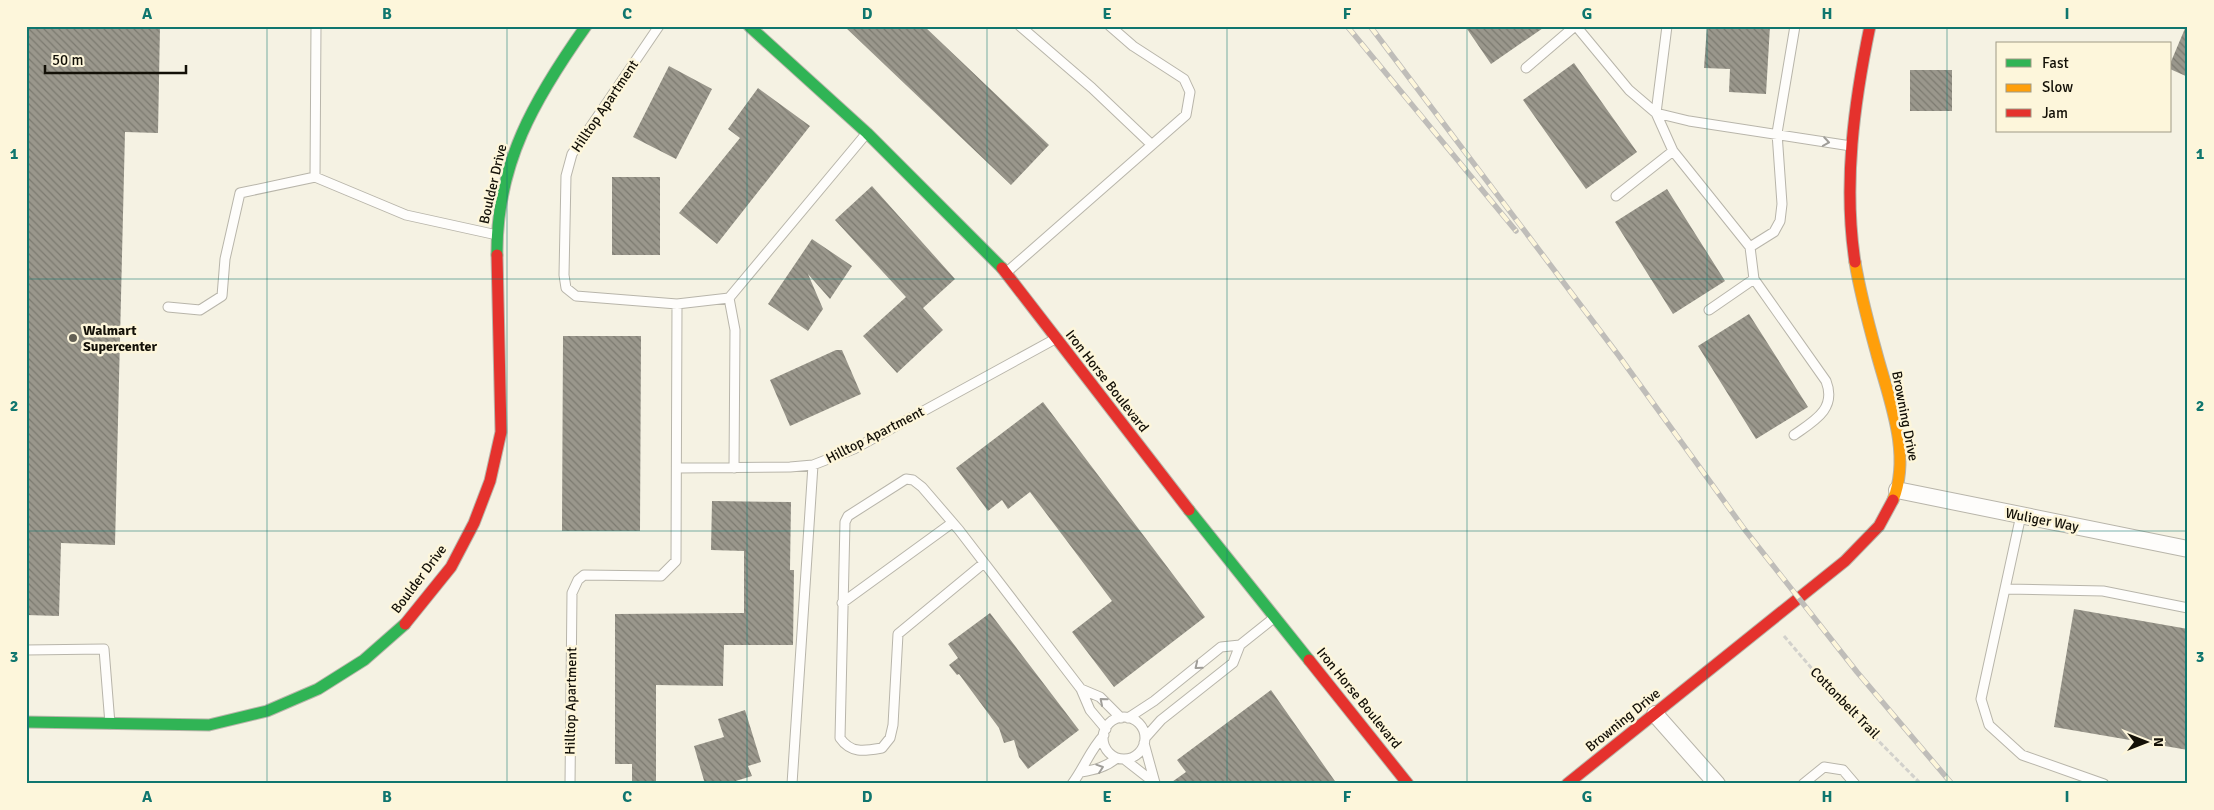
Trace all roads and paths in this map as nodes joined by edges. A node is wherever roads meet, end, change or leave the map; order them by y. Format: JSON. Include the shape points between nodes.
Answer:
{"nodes":[{"id":1,"x":316,"y":26,"type":"edge"},
{"id":2,"x":586,"y":26,"type":"edge"},
{"id":3,"x":659,"y":26,"type":"edge"},
{"id":4,"x":749,"y":26,"type":"edge"},
{"id":5,"x":1020,"y":26,"type":"edge"},
{"id":6,"x":1110,"y":26,"type":"edge"},
{"id":7,"x":1576,"y":26,"type":"edge"},
{"id":8,"x":1667,"y":26,"type":"edge"},
{"id":9,"x":1795,"y":26,"type":"edge"},
{"id":10,"x":1870,"y":26,"type":"edge"},
{"id":11,"x":1526,"y":68,"type":"dead end"},
{"id":12,"x":1656,"y":113,"type":"junction"},
{"id":13,"x":867,"y":133,"type":"junction"},
{"id":14,"x":1777,"y":133,"type":"junction"},
{"id":15,"x":1152,"y":146,"type":"junction"},
{"id":16,"x":1851,"y":146,"type":"junction"},
{"id":17,"x":1673,"y":151,"type":"junction"},
{"id":18,"x":315,"y":177,"type":"junction"},
{"id":19,"x":1616,"y":196,"type":"dead end"},
{"id":20,"x":497,"y":235,"type":"junction"},
{"id":21,"x":1750,"y":247,"type":"junction"},
{"id":22,"x":1007,"y":273,"type":"junction"},
{"id":23,"x":1754,"y":280,"type":"junction"},
{"id":24,"x":729,"y":298,"type":"junction"},
{"id":25,"x":677,"y":304,"type":"junction"},
{"id":26,"x":168,"y":307,"type":"dead end"},
{"id":27,"x":1709,"y":310,"type":"dead end"},
{"id":28,"x":1055,"y":339,"type":"junction"},
{"id":29,"x":1794,"y":435,"type":"dead end"},
{"id":30,"x":813,"y":465,"type":"junction"},
{"id":31,"x":678,"y":468,"type":"junction"},
{"id":32,"x":734,"y":468,"type":"junction"},
{"id":33,"x":1897,"y":490,"type":"junction"},
{"id":34,"x":2021,"y":515,"type":"junction"},
{"id":35,"x":952,"y":523,"type":"junction"},
{"id":36,"x":2188,"y":549,"type":"edge"},
{"id":37,"x":984,"y":563,"type":"junction"},
{"id":38,"x":2006,"y":589,"type":"junction"},
{"id":39,"x":842,"y":603,"type":"junction"},
{"id":40,"x":2188,"y":608,"type":"edge"},
{"id":41,"x":1275,"y":617,"type":"junction"},
{"id":42,"x":1770,"y":620,"type":"junction"},
{"id":43,"x":1240,"y":645,"type":"junction"},
{"id":44,"x":26,"y":650,"type":"edge"},
{"id":45,"x":1081,"y":689,"type":"junction"},
{"id":46,"x":1655,"y":714,"type":"junction"},
{"id":47,"x":1125,"y":718,"type":"junction"},
{"id":48,"x":26,"y":722,"type":"edge"},
{"id":49,"x":110,"y":724,"type":"junction"},
{"id":50,"x":1105,"y":732,"type":"junction"},
{"id":51,"x":1145,"y":740,"type":"junction"},
{"id":52,"x":1120,"y":758,"type":"junction"},
{"id":53,"x":1081,"y":772,"type":"junction"},
{"id":54,"x":1156,"y":783,"type":"edge"},
{"id":55,"x":570,"y":784,"type":"edge"},
{"id":56,"x":792,"y":784,"type":"edge"},
{"id":57,"x":1072,"y":784,"type":"edge"},
{"id":58,"x":1408,"y":784,"type":"edge"},
{"id":59,"x":1567,"y":784,"type":"edge"},
{"id":60,"x":1717,"y":784,"type":"edge"},
{"id":61,"x":1803,"y":784,"type":"edge"},
{"id":62,"x":1855,"y":784,"type":"edge"},
{"id":63,"x":1921,"y":784,"type":"edge"},
{"id":64,"x":2104,"y":784,"type":"edge"}],
"edges":[{"from":1,"to":18,"type":"lane"},
{"from":2,"to":20,"type":"street","name":"Boulder Drive","via":[[549,78],[526,121],[515,147]]},
{"from":3,"to":25,"type":"lane","name":"Hilltop Apartment","via":[[572,154],[566,176],[564,275],[566,288],[576,296]]},
{"from":4,"to":13,"type":"street","name":"Iron Horse Boulevard"},
{"from":5,"to":15,"type":"lane","via":[[1092,88]]},
{"from":6,"to":15,"type":"lane","via":[[1133,46],[1184,79],[1190,92],[1186,115]]},
{"from":7,"to":11,"type":"lane"},
{"from":7,"to":12,"type":"lane","via":[[1629,90]]},
{"from":8,"to":12,"type":"lane"},
{"from":9,"to":14,"type":"lane"},
{"from":10,"to":16,"type":"street","name":"Browning Drive"},
{"from":12,"to":14,"type":"lane","via":[[1688,121]]},
{"from":12,"to":17,"type":"lane"},
{"from":13,"to":22,"type":"street","name":"Iron Horse Boulevard"},
{"from":13,"to":24,"type":"lane"},
{"from":14,"to":16,"type":"lane","one_way":true},
{"from":14,"to":21,"type":"lane","via":[[1782,204],[1780,220],[1774,232]]},
{"from":15,"to":22,"type":"lane"},
{"from":16,"to":33,"type":"street","name":"Browning Drive","via":[[1851,235],[1861,296],[1890,399],[1899,445]]},
{"from":17,"to":19,"type":"lane"},
{"from":17,"to":21,"type":"lane"},
{"from":18,"to":20,"type":"lane","via":[[406,215]]},
{"from":18,"to":26,"type":"lane","via":[[240,193],[225,259],[222,296],[200,310]]},
{"from":20,"to":49,"type":"street","name":"Boulder Drive","via":[[501,432],[492,473],[474,523],[451,567],[409,620],[364,660],[318,690],[267,711],[209,725]]},
{"from":21,"to":23,"type":"lane"},
{"from":22,"to":28,"type":"street","name":"Iron Horse Boulevard"},
{"from":23,"to":27,"type":"lane"},
{"from":23,"to":29,"type":"lane","via":[[1829,388],[1827,409]]},
{"from":24,"to":25,"type":"lane","name":"Hilltop Apartment"},
{"from":24,"to":32,"type":"lane","via":[[735,330]]},
{"from":25,"to":31,"type":"lane","name":"Hilltop Apartment"},
{"from":28,"to":30,"type":"lane","name":"Hilltop Apartment","via":[[854,449]]},
{"from":28,"to":41,"type":"street","name":"Iron Horse Boulevard"},
{"from":30,"to":32,"type":"lane","name":"Hilltop Apartment"},
{"from":30,"to":56,"type":"lane"},
{"from":31,"to":32,"type":"lane","name":"Hilltop Apartment"},
{"from":31,"to":55,"type":"lane","name":"Hilltop Apartment","via":[[676,561],[661,576],[584,575],[572,593]]},
{"from":33,"to":34,"type":"street","name":"Wuliger Way"},
{"from":33,"to":42,"type":"street","name":"Browning Drive","via":[[1888,513],[1870,537],[1845,561]]},
{"from":34,"to":36,"type":"street","name":"Wuliger Way"},
{"from":34,"to":38,"type":"lane"},
{"from":35,"to":37,"type":"lane"},
{"from":35,"to":39,"type":"lane"},
{"from":35,"to":39,"type":"lane","via":[[922,487],[906,479],[848,516],[843,534]]},
{"from":37,"to":39,"type":"lane","via":[[898,634],[893,725],[890,738],[882,748],[853,750],[840,738]]},
{"from":37,"to":45,"type":"lane"},
{"from":38,"to":40,"type":"lane","via":[[2104,591]]},
{"from":38,"to":64,"type":"lane","via":[[1981,699],[1989,725],[2022,755]]},
{"from":41,"to":43,"type":"lane"},
{"from":41,"to":58,"type":"street","name":"Iron Horse Boulevard"},
{"from":42,"to":46,"type":"street","name":"Browning Drive"},
{"from":42,"to":63,"type":"path","name":"Cottonbelt Trail","via":[[1843,704]]},
{"from":43,"to":47,"type":"lane","one_way":true,"via":[[1221,647],[1154,701]]},
{"from":43,"to":51,"type":"lane","via":[[1234,663],[1161,720]]},
{"from":44,"to":49,"type":"lane","via":[[104,649]]},
{"from":47,"to":45,"type":"lane","one_way":true,"via":[[1100,697]]},
{"from":45,"to":50,"type":"lane"},
{"from":46,"to":59,"type":"street","name":"Browning Drive"},
{"from":46,"to":60,"type":"street"},
{"from":47,"to":50,"type":"lane","via":[[1115,720]]},
{"from":47,"to":51,"type":"lane","via":[[1139,724]]},
{"from":48,"to":49,"type":"street","name":"Boulder Drive"},
{"from":50,"to":52,"type":"lane","via":[[1106,749]]},
{"from":50,"to":53,"type":"lane","via":[[1092,748]]},
{"from":51,"to":52,"type":"lane","via":[[1137,754]]},
{"from":51,"to":54,"type":"lane"},
{"from":53,"to":52,"type":"lane","one_way":true,"via":[[1094,771]]},
{"from":52,"to":54,"type":"lane"},
{"from":53,"to":57,"type":"lane"},
{"from":61,"to":62,"type":"lane","via":[[1824,767],[1843,770]]}]}
